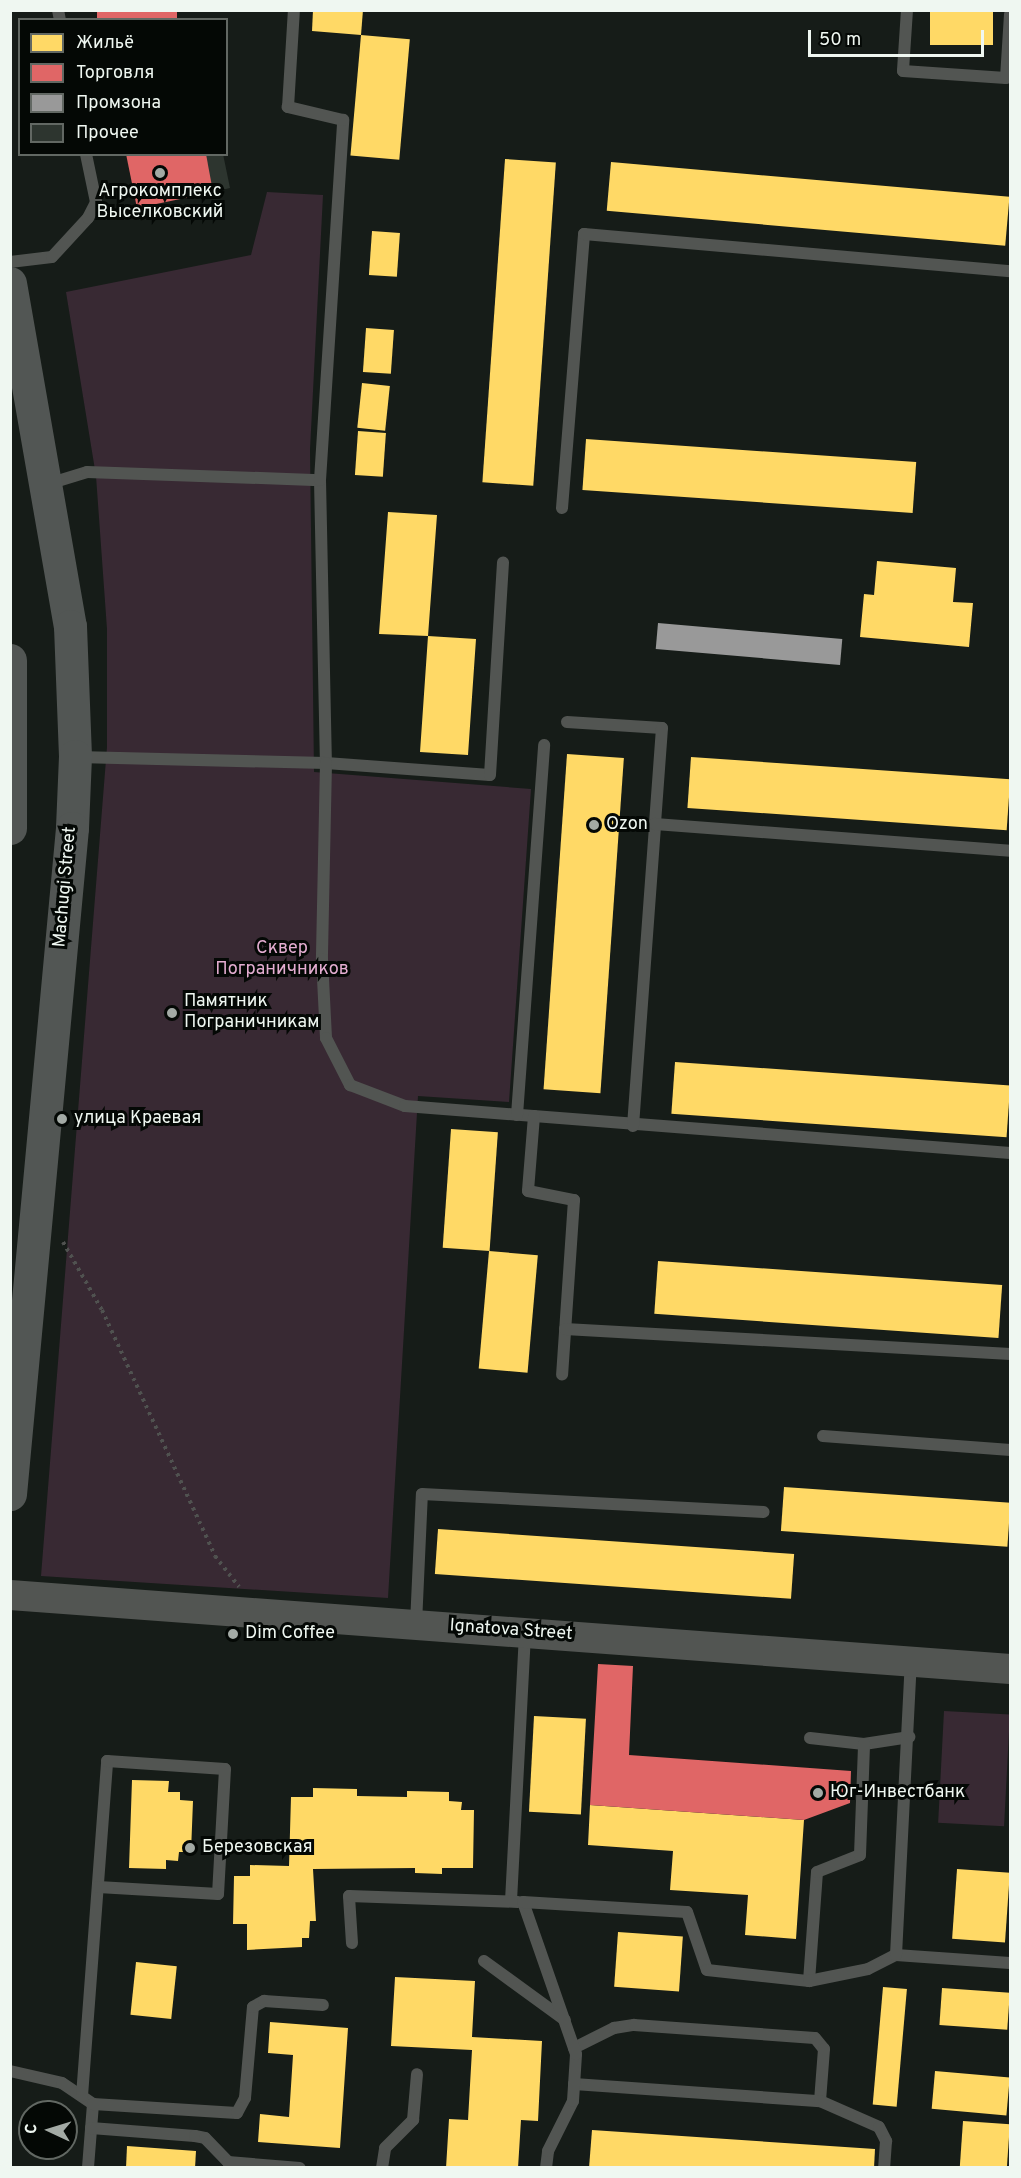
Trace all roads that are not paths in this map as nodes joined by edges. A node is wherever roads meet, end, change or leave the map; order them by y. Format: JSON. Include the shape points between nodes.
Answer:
{"nodes":[{"id":1,"x":294,"y":10,"type":"edge"},
{"id":2,"x":907,"y":10,"type":"edge"},
{"id":3,"x":1011,"y":14,"type":"edge"},
{"id":4,"x":86,"y":156,"type":"edge"},
{"id":5,"x":10,"y":262,"type":"edge"},
{"id":6,"x":1011,"y":271,"type":"edge"},
{"id":7,"x":10,"y":283,"type":"edge"},
{"id":8,"x":320,"y":480,"type":"junction"},
{"id":9,"x":48,"y":484,"type":"junction"},
{"id":10,"x":562,"y":508,"type":"dead end"},
{"id":11,"x":503,"y":562,"type":"dead end"},
{"id":12,"x":10,"y":660,"type":"edge"},
{"id":13,"x":567,"y":722,"type":"dead end"},
{"id":14,"x":544,"y":745,"type":"dead end"},
{"id":15,"x":75,"y":756,"type":"junction"},
{"id":16,"x":326,"y":763,"type":"junction"},
{"id":17,"x":655,"y":824,"type":"junction"},
{"id":18,"x":10,"y":828,"type":"edge"},
{"id":19,"x":1011,"y":851,"type":"edge"},
{"id":20,"x":517,"y":1115,"type":"junction"},
{"id":21,"x":534,"y":1116,"type":"junction"},
{"id":22,"x":633,"y":1126,"type":"junction"},
{"id":23,"x":1011,"y":1153,"type":"edge"},
{"id":24,"x":565,"y":1329,"type":"junction"},
{"id":25,"x":1011,"y":1354,"type":"edge"},
{"id":26,"x":562,"y":1375,"type":"dead end"},
{"id":27,"x":823,"y":1437,"type":"dead end"},
{"id":28,"x":1011,"y":1450,"type":"edge"},
{"id":29,"x":10,"y":1494,"type":"edge"},
{"id":30,"x":764,"y":1512,"type":"dead end"},
{"id":31,"x":10,"y":1595,"type":"edge"},
{"id":32,"x":416,"y":1624,"type":"junction"},
{"id":33,"x":525,"y":1632,"type":"junction"},
{"id":34,"x":912,"y":1662,"type":"junction"},
{"id":35,"x":1011,"y":1669,"type":"edge"},
{"id":36,"x":909,"y":1737,"type":"junction"},
{"id":37,"x":810,"y":1738,"type":"dead end"},
{"id":38,"x":864,"y":1744,"type":"junction"},
{"id":39,"x":98,"y":1887,"type":"junction"},
{"id":40,"x":517,"y":1902,"type":"junction"},
{"id":41,"x":352,"y":1943,"type":"dead end"},
{"id":42,"x":896,"y":1955,"type":"junction"},
{"id":43,"x":484,"y":1961,"type":"dead end"},
{"id":44,"x":1011,"y":1963,"type":"edge"},
{"id":45,"x":809,"y":1981,"type":"junction"},
{"id":46,"x":323,"y":2006,"type":"dead end"},
{"id":47,"x":565,"y":2020,"type":"junction"},
{"id":48,"x":574,"y":2048,"type":"junction"},
{"id":49,"x":10,"y":2072,"type":"edge"},
{"id":50,"x":417,"y":2074,"type":"dead end"},
{"id":51,"x":574,"y":2084,"type":"junction"},
{"id":52,"x":82,"y":2096,"type":"junction"},
{"id":53,"x":820,"y":2101,"type":"junction"},
{"id":54,"x":93,"y":2104,"type":"junction"},
{"id":55,"x":91,"y":2128,"type":"junction"},
{"id":56,"x":228,"y":2165,"type":"edge"},
{"id":57,"x":88,"y":2168,"type":"edge"},
{"id":58,"x":300,"y":2168,"type":"edge"},
{"id":59,"x":382,"y":2168,"type":"edge"},
{"id":60,"x":546,"y":2168,"type":"edge"},
{"id":61,"x":884,"y":2168,"type":"edge"}],
"edges":[{"from":1,"to":8,"type":"lane","via":[[288,107],[343,120]]},
{"from":2,"to":3,"type":"lane","via":[[903,71],[1006,78]]},
{"from":4,"to":5,"type":"lane","via":[[96,202],[88,218],[52,257]]},
{"from":6,"to":10,"type":"lane","via":[[584,234]]},
{"from":7,"to":9,"type":"main road","name":"Machugi Street"},
{"from":8,"to":9,"type":"lane","via":[[87,472]]},
{"from":8,"to":16,"type":"lane"},
{"from":9,"to":15,"type":"main road","name":"Machugi Street","via":[[70,626]]},
{"from":11,"to":16,"type":"lane","via":[[490,775]]},
{"from":12,"to":18,"type":"main road"},
{"from":13,"to":17,"type":"lane","via":[[662,728]]},
{"from":14,"to":20,"type":"lane"},
{"from":15,"to":16,"type":"lane"},
{"from":15,"to":29,"type":"main road","name":"Machugi Street","via":[[72,828]]},
{"from":16,"to":20,"type":"lane","via":[[322,959],[326,1038],[350,1085],[405,1106]]},
{"from":17,"to":19,"type":"lane"},
{"from":17,"to":22,"type":"lane"},
{"from":20,"to":21,"type":"lane"},
{"from":21,"to":22,"type":"lane"},
{"from":21,"to":24,"type":"lane","via":[[528,1191],[574,1200]]},
{"from":22,"to":23,"type":"lane"},
{"from":24,"to":25,"type":"lane"},
{"from":24,"to":26,"type":"lane"},
{"from":27,"to":28,"type":"lane"},
{"from":30,"to":32,"type":"lane","via":[[423,1494]]},
{"from":31,"to":32,"type":"street","name":"Ignatova Street"},
{"from":32,"to":33,"type":"street","name":"Ignatova Street"},
{"from":33,"to":34,"type":"street","name":"Ignatova Street"},
{"from":33,"to":40,"type":"lane"},
{"from":34,"to":35,"type":"street","name":"Ignatova Street"},
{"from":34,"to":36,"type":"lane"},
{"from":36,"to":38,"type":"lane"},
{"from":36,"to":42,"type":"lane"},
{"from":37,"to":38,"type":"lane"},
{"from":38,"to":45,"type":"lane","via":[[861,1855],[817,1872]]},
{"from":39,"to":39,"type":"lane","via":[[107,1761],[225,1769],[218,1894]]},
{"from":39,"to":52,"type":"lane"},
{"from":40,"to":41,"type":"lane","via":[[349,1896]]},
{"from":40,"to":45,"type":"lane","via":[[687,1912],[707,1970]]},
{"from":40,"to":47,"type":"lane"},
{"from":42,"to":44,"type":"lane"},
{"from":42,"to":45,"type":"lane","via":[[868,1969]]},
{"from":43,"to":47,"type":"lane"},
{"from":46,"to":54,"type":"lane","via":[[264,2001],[253,2007],[245,2098],[237,2113]]},
{"from":47,"to":48,"type":"lane"},
{"from":48,"to":51,"type":"lane"},
{"from":48,"to":53,"type":"lane","via":[[614,2028],[634,2025],[815,2038],[824,2049]]},
{"from":49,"to":52,"type":"lane","via":[[62,2083]]},
{"from":50,"to":59,"type":"lane","via":[[413,2120],[385,2148]]},
{"from":51,"to":53,"type":"lane"},
{"from":51,"to":60,"type":"lane","via":[[570,2113],[548,2151]]},
{"from":52,"to":54,"type":"lane"},
{"from":53,"to":61,"type":"lane","via":[[879,2127],[886,2141]]},
{"from":54,"to":55,"type":"lane"},
{"from":55,"to":56,"type":"lane","via":[[205,2138]]},
{"from":55,"to":57,"type":"lane"},
{"from":56,"to":58,"type":"lane"}]}
